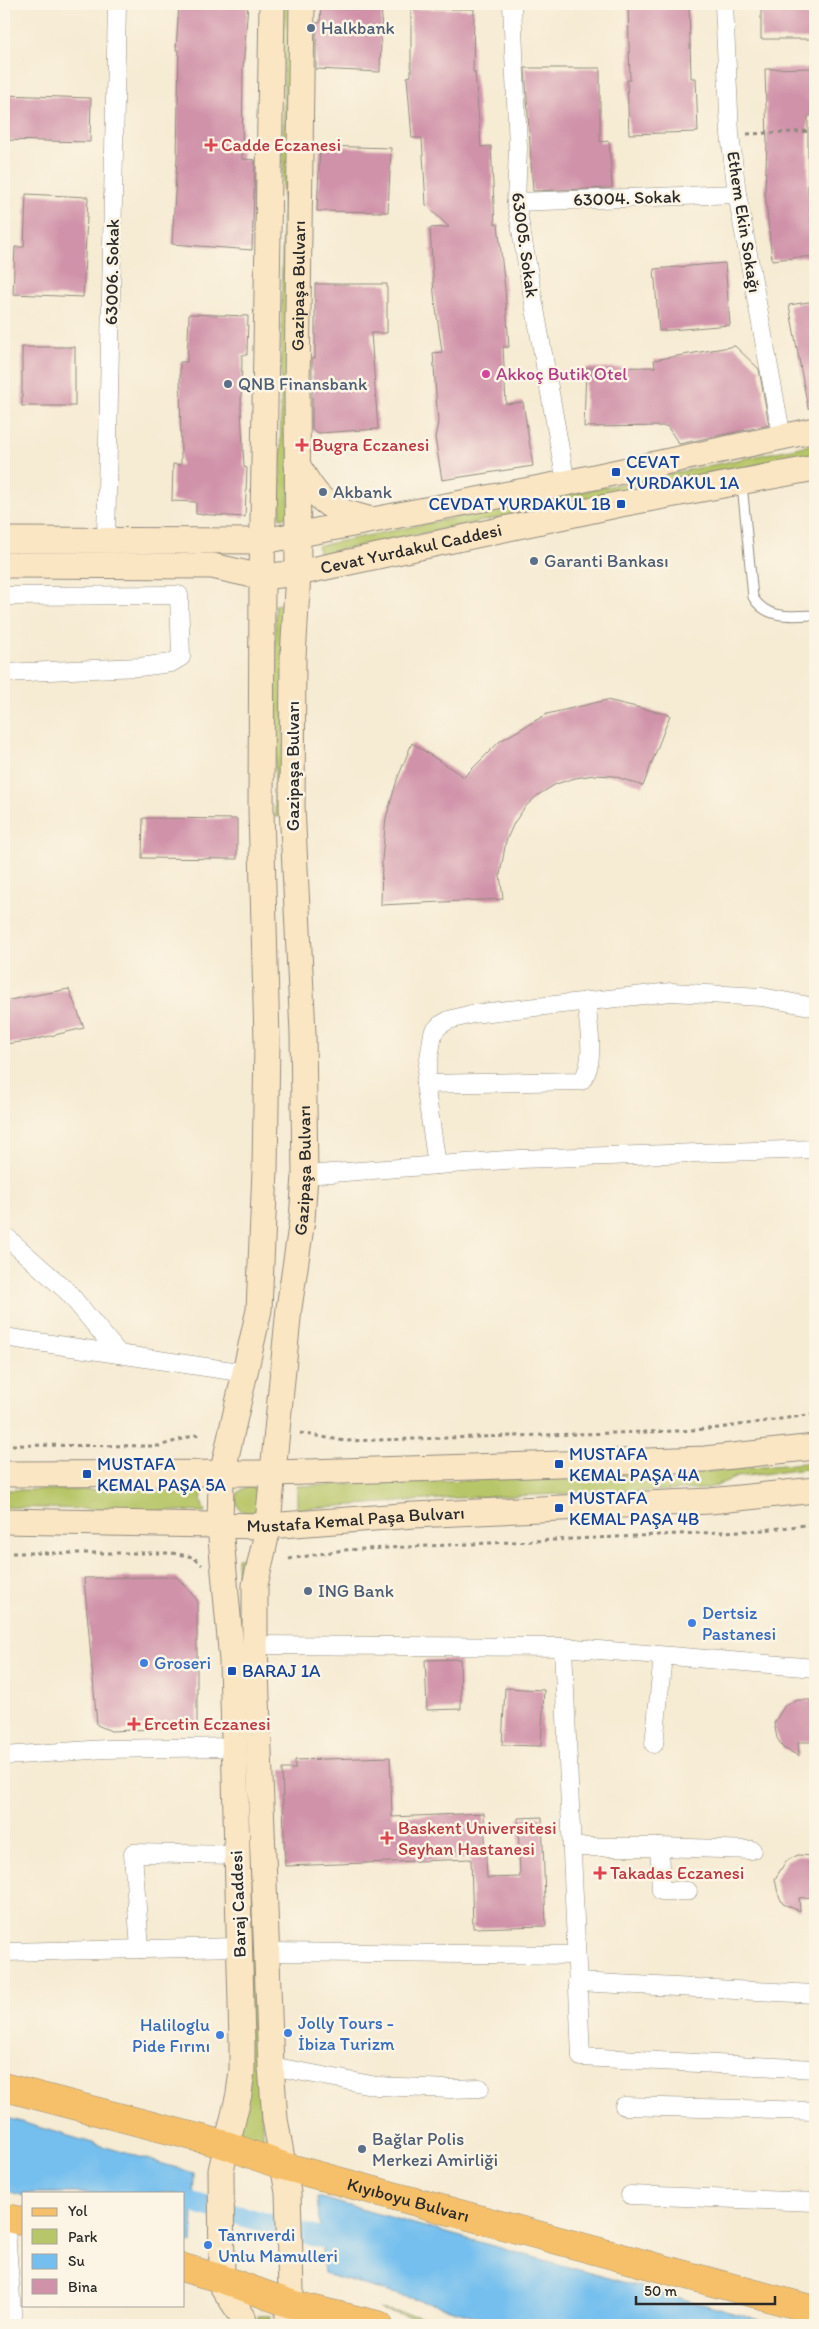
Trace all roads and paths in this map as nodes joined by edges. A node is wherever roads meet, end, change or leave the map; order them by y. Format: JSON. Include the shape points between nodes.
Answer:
{"nodes":[{"id":1,"x":117,"y":4,"type":"edge"},
{"id":2,"x":272,"y":4,"type":"edge"},
{"id":3,"x":302,"y":4,"type":"edge"},
{"id":4,"x":512,"y":4,"type":"edge"},
{"id":5,"x":724,"y":4,"type":"edge"},
{"id":6,"x":815,"y":131,"type":"edge"},
{"id":7,"x":738,"y":134,"type":"dead end"},
{"id":8,"x":737,"y":194,"type":"junction"},
{"id":9,"x":516,"y":202,"type":"junction"},
{"id":10,"x":815,"y":430,"type":"edge"},
{"id":11,"x":782,"y":438,"type":"junction"},
{"id":12,"x":297,"y":464,"type":"junction"},
{"id":13,"x":815,"y":468,"type":"edge"},
{"id":14,"x":742,"y":481,"type":"junction"},
{"id":15,"x":566,"y":483,"type":"junction"},
{"id":16,"x":374,"y":521,"type":"junction"},
{"id":17,"x":297,"y":536,"type":"junction"},
{"id":18,"x":4,"y":540,"type":"edge"},
{"id":19,"x":106,"y":540,"type":"junction"},
{"id":20,"x":264,"y":541,"type":"junction"},
{"id":21,"x":4,"y":565,"type":"edge"},
{"id":22,"x":298,"y":573,"type":"junction"},
{"id":23,"x":262,"y":577,"type":"junction"},
{"id":24,"x":4,"y":596,"type":"edge"},
{"id":25,"x":815,"y":615,"type":"edge"},
{"id":26,"x":4,"y":673,"type":"edge"},
{"id":27,"x":586,"y":1002,"type":"junction"},
{"id":28,"x":815,"y":1007,"type":"edge"},
{"id":29,"x":425,"y":1084,"type":"junction"},
{"id":30,"x":815,"y":1149,"type":"edge"},
{"id":31,"x":437,"y":1165,"type":"junction"},
{"id":32,"x":306,"y":1175,"type":"junction"},
{"id":33,"x":4,"y":1235,"type":"edge"},
{"id":34,"x":4,"y":1337,"type":"edge"},
{"id":35,"x":119,"y":1354,"type":"junction"},
{"id":36,"x":246,"y":1373,"type":"junction"},
{"id":37,"x":815,"y":1414,"type":"edge"},
{"id":38,"x":300,"y":1433,"type":"dead end"},
{"id":39,"x":199,"y":1434,"type":"dead end"},
{"id":40,"x":4,"y":1445,"type":"edge"},
{"id":41,"x":815,"y":1447,"type":"edge"},
{"id":42,"x":273,"y":1473,"type":"junction"},
{"id":43,"x":4,"y":1474,"type":"edge"},
{"id":44,"x":222,"y":1474,"type":"junction"},
{"id":45,"x":815,"y":1490,"type":"edge"},
{"id":46,"x":4,"y":1521,"type":"edge"},
{"id":47,"x":815,"y":1524,"type":"edge"},
{"id":48,"x":268,"y":1526,"type":"junction"},
{"id":49,"x":220,"y":1527,"type":"junction"},
{"id":50,"x":4,"y":1553,"type":"edge"},
{"id":51,"x":288,"y":1559,"type":"dead end"},
{"id":52,"x":225,"y":1570,"type":"junction"},
{"id":53,"x":255,"y":1644,"type":"junction"},
{"id":54,"x":563,"y":1647,"type":"junction"},
{"id":55,"x":663,"y":1656,"type":"junction"},
{"id":56,"x":815,"y":1668,"type":"edge"},
{"id":57,"x":654,"y":1744,"type":"dead end"},
{"id":58,"x":234,"y":1747,"type":"junction"},
{"id":59,"x":4,"y":1756,"type":"edge"},
{"id":60,"x":658,"y":1846,"type":"junction"},
{"id":61,"x":572,"y":1847,"type":"junction"},
{"id":62,"x":752,"y":1850,"type":"dead end"},
{"id":63,"x":236,"y":1855,"type":"junction"},
{"id":64,"x":688,"y":1891,"type":"dead end"},
{"id":65,"x":239,"y":1948,"type":"junction"},
{"id":66,"x":140,"y":1949,"type":"junction"},
{"id":67,"x":4,"y":1952,"type":"edge"},
{"id":68,"x":266,"y":1952,"type":"junction"},
{"id":69,"x":576,"y":1955,"type":"junction"},
{"id":70,"x":578,"y":1982,"type":"junction"},
{"id":71,"x":815,"y":1994,"type":"edge"},
{"id":72,"x":271,"y":2066,"type":"junction"},
{"id":73,"x":815,"y":2069,"type":"edge"},
{"id":74,"x":4,"y":2087,"type":"edge"},
{"id":75,"x":480,"y":2088,"type":"dead end"},
{"id":76,"x":624,"y":2106,"type":"dead end"},
{"id":77,"x":815,"y":2111,"type":"edge"},
{"id":78,"x":224,"y":2158,"type":"junction"},
{"id":79,"x":282,"y":2166,"type":"junction"},
{"id":80,"x":630,"y":2195,"type":"dead end"},
{"id":81,"x":815,"y":2202,"type":"edge"},
{"id":82,"x":11,"y":2219,"type":"edge"},
{"id":83,"x":185,"y":2268,"type":"edge"},
{"id":84,"x":222,"y":2276,"type":"junction"},
{"id":85,"x":290,"y":2306,"type":"edge"},
{"id":86,"x":815,"y":2310,"type":"edge"},
{"id":87,"x":13,"y":2325,"type":"edge"},
{"id":88,"x":245,"y":2325,"type":"edge"},
{"id":89,"x":379,"y":2325,"type":"edge"}],
"edges":[{"from":1,"to":19,"type":"street","name":"63006. Sokak"},
{"from":2,"to":20,"type":"main road","name":"Gazipaşa Bulvarı"},
{"from":3,"to":12,"type":"main road","name":"Gazipaşa Bulvarı"},
{"from":4,"to":9,"type":"street","name":"63005. Sokak","via":[[518,148]]},
{"from":5,"to":8,"type":"street","name":"Ethem Ekin Sokağı","via":[[730,134]]},
{"from":6,"to":7,"type":"path"},
{"from":8,"to":9,"type":"street","name":"63004. Sokak"},
{"from":8,"to":11,"type":"street","name":"Ethem Ekin Sokağı"},
{"from":9,"to":15,"type":"street","name":"63005. Sokak"},
{"from":10,"to":11,"type":"main road","name":"Cevat Yurdakul Caddesi"},
{"from":11,"to":15,"type":"main road","name":"Cevat Yurdakul Caddesi"},
{"from":12,"to":16,"type":"main road","via":[[324,503],[336,510]]},
{"from":12,"to":17,"type":"main road","name":"Gazipaşa Bulvarı"},
{"from":13,"to":14,"type":"main road","name":"Cevat Yurdakul Caddesi"},
{"from":14,"to":22,"type":"main road","name":"Cevat Yurdakul Caddesi"},
{"from":14,"to":25,"type":"lane","via":[[753,597],[760,607],[773,614]]},
{"from":15,"to":16,"type":"main road","name":"Cevat Yurdakul Caddesi"},
{"from":16,"to":17,"type":"main road","name":"Cevat Yurdakul Caddesi"},
{"from":17,"to":20,"type":"main road","name":"Cevat Yurdakul Caddesi"},
{"from":17,"to":22,"type":"main road","name":"Gazipaşa Bulvarı"},
{"from":18,"to":19,"type":"main road","name":"Cevat Yurdakul Caddesi"},
{"from":19,"to":20,"type":"main road","name":"Cevat Yurdakul Caddesi"},
{"from":20,"to":23,"type":"main road","name":"Gazipaşa Bulvarı"},
{"from":21,"to":23,"type":"main road","name":"Cevat Yurdakul Caddesi","via":[[212,566]]},
{"from":22,"to":23,"type":"main road","name":"Cevat Yurdakul Caddesi"},
{"from":22,"to":32,"type":"main road","name":"Gazipaşa Bulvarı","via":[[293,657],[292,806]]},
{"from":23,"to":36,"type":"main road","name":"Gazipaşa Bulvarı","via":[[261,810],[267,1041],[265,1170],[259,1310]]},
{"from":24,"to":26,"type":"street","via":[[179,595],[180,657],[170,663],[139,667]]},
{"from":27,"to":28,"type":"street","via":[[671,992],[762,997]]},
{"from":27,"to":29,"type":"street","via":[[472,1014],[444,1022],[433,1033]]},
{"from":27,"to":29,"type":"street","via":[[590,1063],[588,1074],[581,1081]]},
{"from":29,"to":31,"type":"street"},
{"from":30,"to":31,"type":"street"},
{"from":31,"to":32,"type":"street"},
{"from":32,"to":42,"type":"main road","name":"Gazipaşa Bulvarı"},
{"from":33,"to":35,"type":"street","via":[[68,1292]]},
{"from":34,"to":35,"type":"street"},
{"from":35,"to":36,"type":"street"},
{"from":36,"to":44,"type":"main road","name":"Gazipaşa Bulvarı"},
{"from":37,"to":38,"type":"path","via":[[719,1428],[629,1433],[354,1441]]},
{"from":39,"to":40,"type":"path","via":[[159,1446]]},
{"from":41,"to":42,"type":"main road","via":[[705,1458]]},
{"from":42,"to":44,"type":"main road"},
{"from":42,"to":48,"type":"main road","name":"Gazipaşa Bulvarı"},
{"from":43,"to":44,"type":"main road"},
{"from":44,"to":49,"type":"main road","name":"Baraj Caddesi"},
{"from":45,"to":48,"type":"main road","name":"Mustafa Kemal Paşa Bulvarı","via":[[710,1501],[414,1515]]},
{"from":46,"to":49,"type":"main road","name":"Mustafa Kemal Paşa Bulvarı"},
{"from":47,"to":51,"type":"path","via":[[763,1530],[344,1550]]},
{"from":48,"to":49,"type":"main road","name":"Mustafa Kemal Paşa Bulvarı"},
{"from":48,"to":53,"type":"main road","name":"Baraj Caddesi","via":[[255,1585]]},
{"from":49,"to":52,"type":"main road","name":"Baraj Caddesi"},
{"from":50,"to":52,"type":"path","via":[[172,1553],[193,1558],[211,1572]]},
{"from":52,"to":58,"type":"main road","name":"Baraj Caddesi"},
{"from":53,"to":54,"type":"street"},
{"from":53,"to":68,"type":"main road","name":"Baraj Caddesi"},
{"from":54,"to":55,"type":"street"},
{"from":54,"to":61,"type":"street"},
{"from":55,"to":56,"type":"street"},
{"from":55,"to":57,"type":"street"},
{"from":58,"to":59,"type":"street","via":[[105,1749]]},
{"from":58,"to":63,"type":"main road","name":"Baraj Caddesi"},
{"from":60,"to":61,"type":"street"},
{"from":60,"to":62,"type":"street"},
{"from":60,"to":64,"type":"street","via":[[661,1892]]},
{"from":61,"to":69,"type":"street"},
{"from":63,"to":65,"type":"main road","name":"Baraj Caddesi"},
{"from":63,"to":66,"type":"street","via":[[133,1853]]},
{"from":65,"to":66,"type":"street"},
{"from":65,"to":78,"type":"main road","name":"Baraj Caddesi","via":[[242,2070]]},
{"from":66,"to":67,"type":"street"},
{"from":68,"to":69,"type":"street"},
{"from":68,"to":72,"type":"main road","name":"Baraj Caddesi"},
{"from":69,"to":70,"type":"street"},
{"from":70,"to":71,"type":"street"},
{"from":70,"to":73,"type":"street","via":[[580,2057]]},
{"from":72,"to":75,"type":"street","via":[[378,2086]]},
{"from":72,"to":79,"type":"main road","name":"Baraj Caddesi"},
{"from":74,"to":78,"type":"main road","name":"Kıyıboyu Bulvarı"},
{"from":76,"to":77,"type":"street"},
{"from":78,"to":79,"type":"main road","name":"Kıyıboyu Bulvarı"},
{"from":78,"to":84,"type":"main road","name":"Baraj Caddesi"},
{"from":79,"to":85,"type":"main road","name":"Baraj Caddesi","via":[[288,2193]]},
{"from":79,"to":86,"type":"main road","name":"Kıyıboyu Bulvarı"},
{"from":80,"to":81,"type":"street"},
{"from":82,"to":87,"type":"street"},
{"from":83,"to":84,"type":"main road"},
{"from":84,"to":85,"type":"main road"},
{"from":84,"to":88,"type":"main road","name":"Baraj Caddesi","via":[[222,2286]]},
{"from":85,"to":89,"type":"main road"}]}
